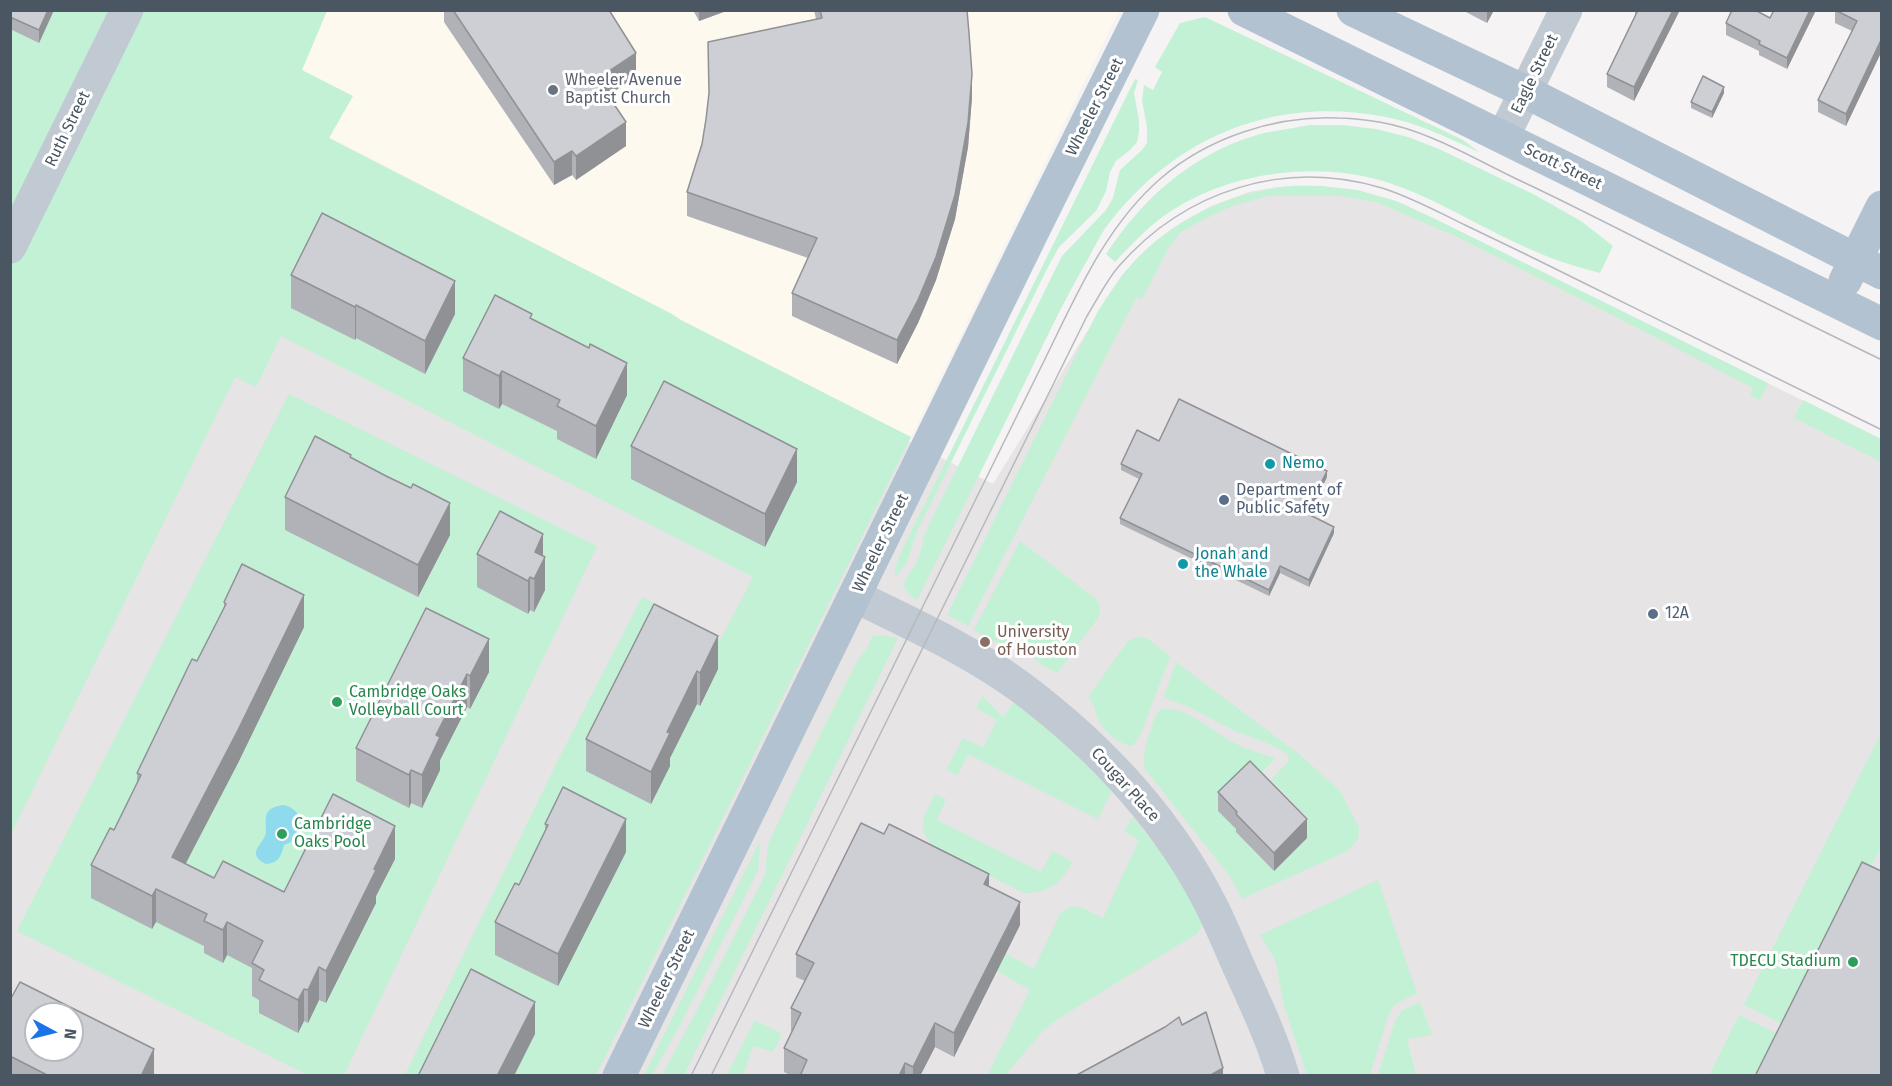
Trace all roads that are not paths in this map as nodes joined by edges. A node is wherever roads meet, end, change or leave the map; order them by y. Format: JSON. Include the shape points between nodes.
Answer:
{"nodes":[{"id":1,"x":126,"y":10,"type":"edge"},
{"id":2,"x":1143,"y":10,"type":"edge"},
{"id":3,"x":1244,"y":10,"type":"edge"},
{"id":4,"x":1353,"y":10,"type":"edge"},
{"id":5,"x":1566,"y":10,"type":"edge"},
{"id":6,"x":1526,"y":92,"type":"junction"},
{"id":7,"x":1503,"y":137,"type":"junction"},
{"id":8,"x":1881,"y":207,"type":"edge"},
{"id":9,"x":10,"y":247,"type":"edge"},
{"id":10,"x":1868,"y":267,"type":"edge"},
{"id":11,"x":1835,"y":301,"type":"junction"},
{"id":12,"x":1881,"y":324,"type":"edge"},
{"id":13,"x":855,"y":596,"type":"junction"},
{"id":14,"x":619,"y":1076,"type":"edge"},
{"id":15,"x":1283,"y":1076,"type":"edge"}],
"edges":[{"from":1,"to":9,"type":"street","name":"Ruth Street"},
{"from":2,"to":13,"type":"main road","name":"Wheeler Street"},
{"from":3,"to":7,"type":"main road","name":"Scott Street"},
{"from":4,"to":6,"type":"main road"},
{"from":5,"to":6,"type":"street","name":"Eagle Street"},
{"from":6,"to":7,"type":"street","name":"Eagle Street"},
{"from":6,"to":10,"type":"main road"},
{"from":7,"to":11,"type":"main road","name":"Scott Street"},
{"from":8,"to":10,"type":"main road"},
{"from":10,"to":11,"type":"main road"},
{"from":11,"to":12,"type":"main road","name":"Scott Street"},
{"from":13,"to":14,"type":"main road","name":"Wheeler Street"},
{"from":13,"to":15,"type":"street","name":"Cougar Place","via":[[980,660],[1019,686],[1105,758],[1167,834],[1211,906]]}]}
